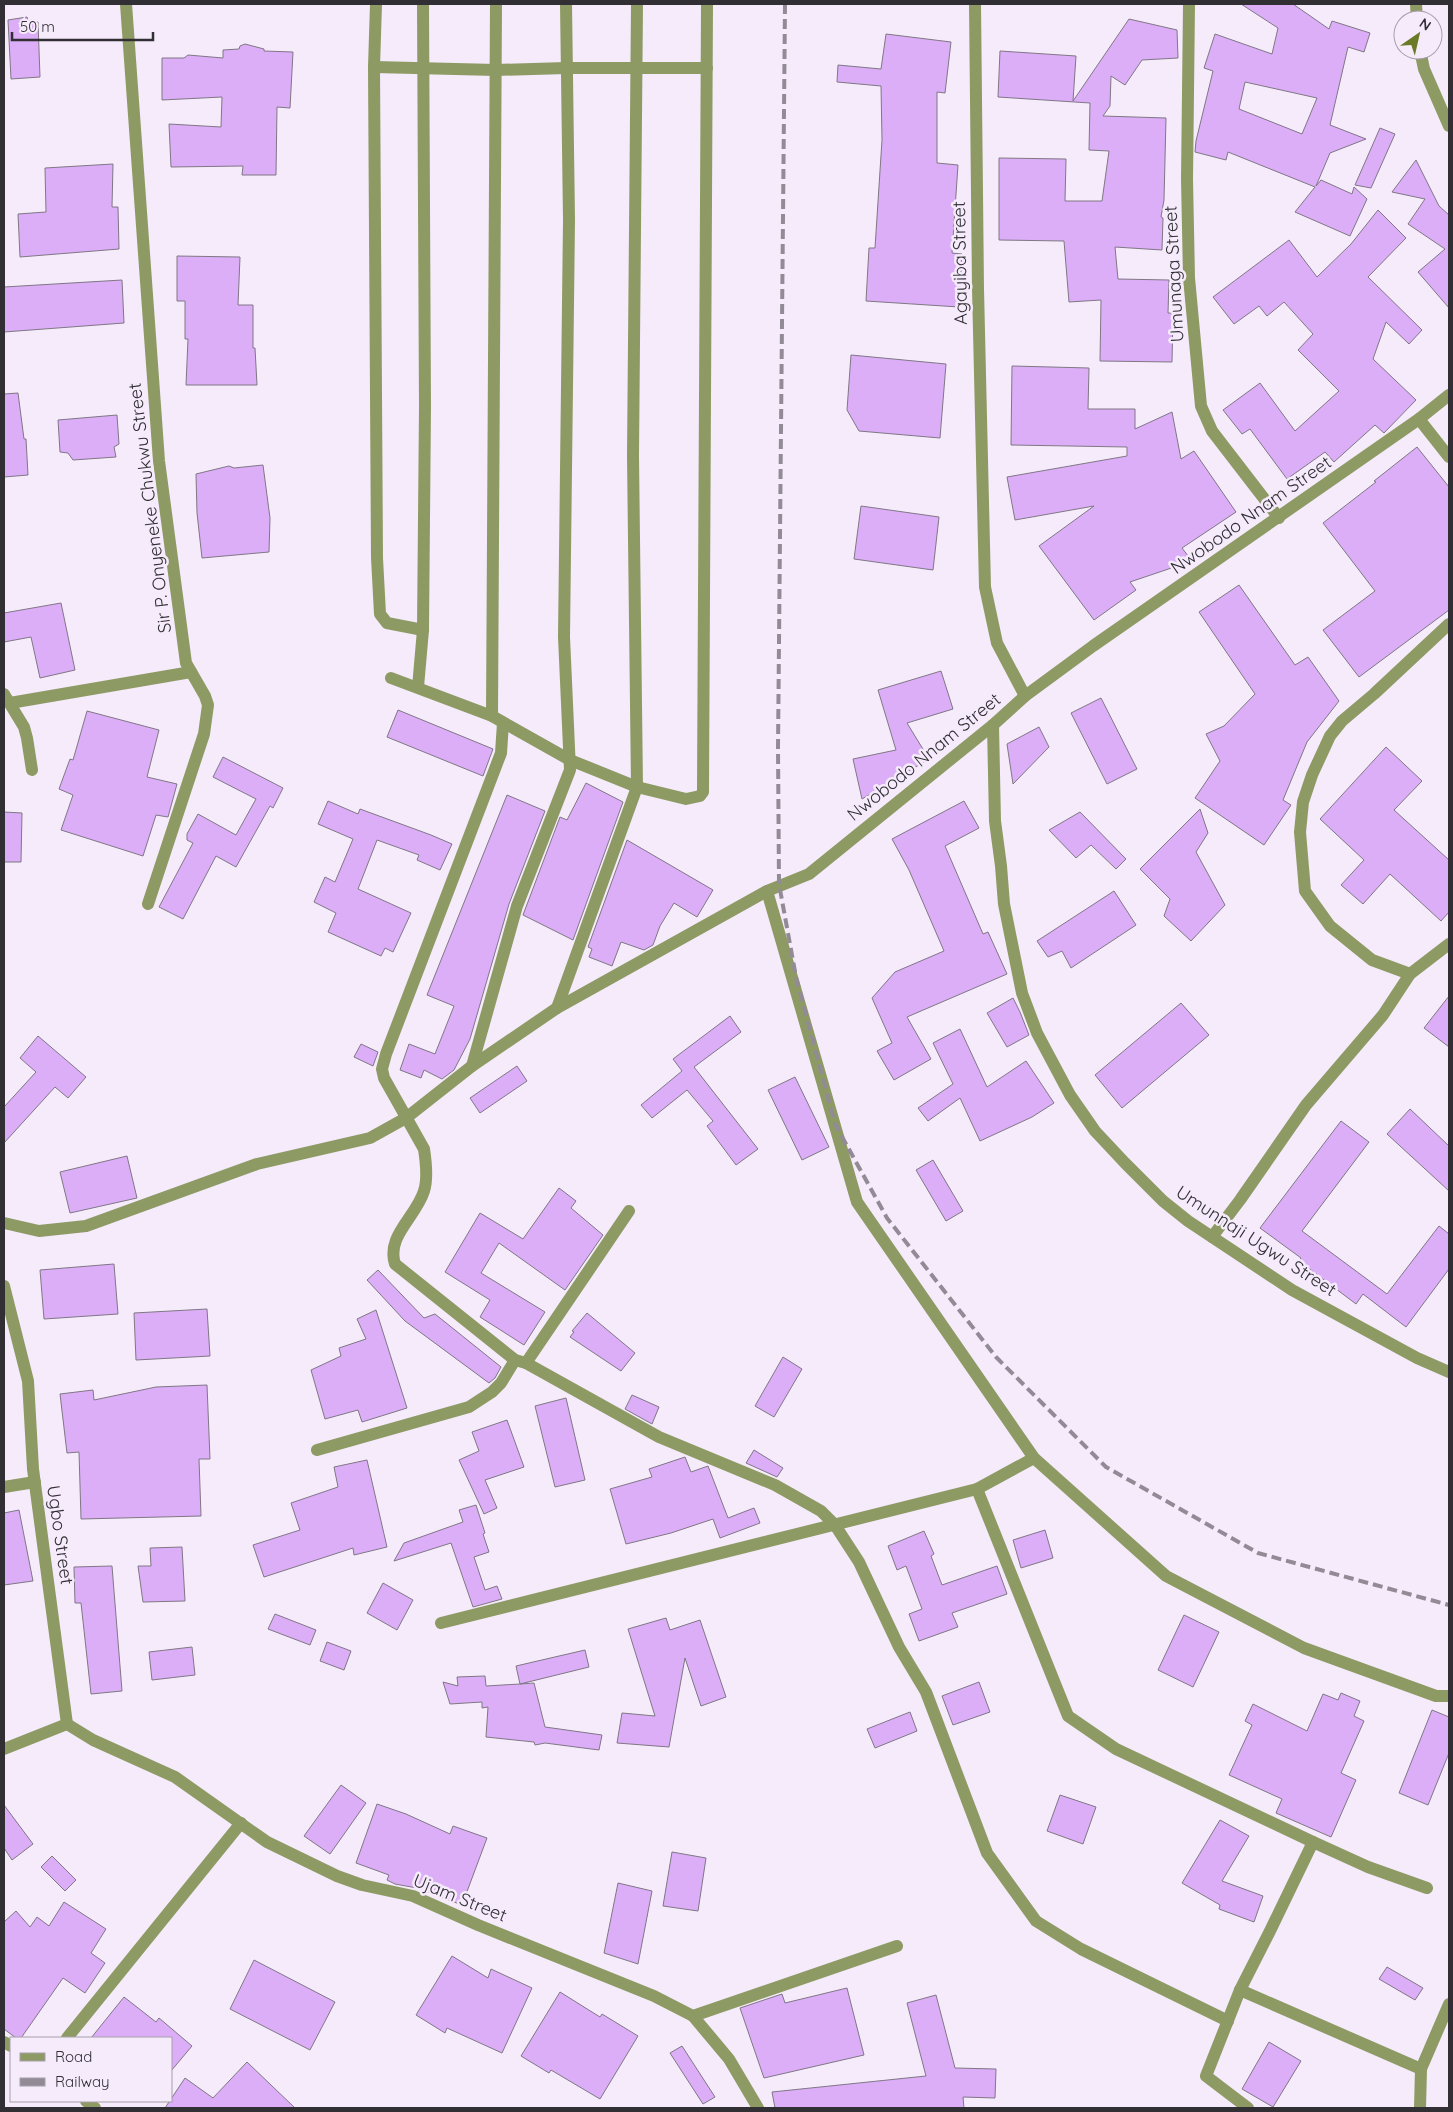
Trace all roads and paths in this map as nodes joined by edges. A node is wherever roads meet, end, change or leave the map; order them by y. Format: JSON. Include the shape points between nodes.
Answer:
{"nodes":[{"id":1,"x":126,"y":4,"type":"edge"},
{"id":2,"x":376,"y":4,"type":"edge"},
{"id":3,"x":423,"y":4,"type":"edge"},
{"id":4,"x":496,"y":4,"type":"edge"},
{"id":5,"x":566,"y":4,"type":"edge"},
{"id":6,"x":637,"y":4,"type":"edge"},
{"id":7,"x":707,"y":4,"type":"edge"},
{"id":8,"x":975,"y":4,"type":"edge"},
{"id":9,"x":1189,"y":4,"type":"edge"},
{"id":10,"x":1422,"y":60,"type":"edge"},
{"id":11,"x":374,"y":67,"type":"junction"},
{"id":12,"x":423,"y":68,"type":"junction"},
{"id":13,"x":566,"y":68,"type":"junction"},
{"id":14,"x":707,"y":68,"type":"junction"},
{"id":15,"x":637,"y":69,"type":"junction"},
{"id":16,"x":496,"y":70,"type":"junction"},
{"id":17,"x":1449,"y":126,"type":"edge"},
{"id":18,"x":1449,"y":395,"type":"edge"},
{"id":19,"x":1419,"y":419,"type":"junction"},
{"id":20,"x":1449,"y":457,"type":"edge"},
{"id":21,"x":1279,"y":518,"type":"junction"},
{"id":22,"x":1449,"y":624,"type":"edge"},
{"id":23,"x":423,"y":630,"type":"junction"},
{"id":24,"x":191,"y":672,"type":"junction"},
{"id":25,"x":391,"y":678,"type":"dead end"},
{"id":26,"x":418,"y":687,"type":"junction"},
{"id":27,"x":1025,"y":696,"type":"junction"},
{"id":28,"x":7,"y":699,"type":"edge"},
{"id":29,"x":492,"y":716,"type":"junction"},
{"id":30,"x":503,"y":723,"type":"junction"},
{"id":31,"x":994,"y":725,"type":"junction"},
{"id":32,"x":570,"y":760,"type":"junction"},
{"id":33,"x":32,"y":770,"type":"dead end"},
{"id":34,"x":638,"y":787,"type":"junction"},
{"id":35,"x":766,"y":891,"type":"junction"},
{"id":36,"x":148,"y":904,"type":"dead end"},
{"id":37,"x":1449,"y":944,"type":"edge"},
{"id":38,"x":1410,"y":974,"type":"junction"},
{"id":39,"x":557,"y":1008,"type":"junction"},
{"id":40,"x":472,"y":1066,"type":"junction"},
{"id":41,"x":406,"y":1118,"type":"junction"},
{"id":42,"x":629,"y":1211,"type":"dead end"},
{"id":43,"x":4,"y":1224,"type":"edge"},
{"id":44,"x":1212,"y":1237,"type":"junction"},
{"id":45,"x":4,"y":1286,"type":"edge"},
{"id":46,"x":520,"y":1362,"type":"junction"},
{"id":47,"x":1449,"y":1372,"type":"edge"},
{"id":48,"x":317,"y":1450,"type":"dead end"},
{"id":49,"x":1034,"y":1458,"type":"junction"},
{"id":50,"x":34,"y":1482,"type":"junction"},
{"id":51,"x":4,"y":1487,"type":"edge"},
{"id":52,"x":977,"y":1489,"type":"junction"},
{"id":53,"x":835,"y":1525,"type":"junction"},
{"id":54,"x":441,"y":1623,"type":"dead end"},
{"id":55,"x":1449,"y":1696,"type":"edge"},
{"id":56,"x":67,"y":1724,"type":"junction"},
{"id":57,"x":4,"y":1749,"type":"edge"},
{"id":58,"x":241,"y":1823,"type":"junction"},
{"id":59,"x":1313,"y":1842,"type":"junction"},
{"id":60,"x":1428,"y":1888,"type":"dead end"},
{"id":61,"x":897,"y":1946,"type":"dead end"},
{"id":62,"x":1240,"y":1990,"type":"junction"},
{"id":63,"x":1449,"y":2004,"type":"edge"},
{"id":64,"x":693,"y":2016,"type":"junction"},
{"id":65,"x":1228,"y":2021,"type":"junction"},
{"id":66,"x":68,"y":2037,"type":"edge"},
{"id":67,"x":1422,"y":2069,"type":"junction"},
{"id":68,"x":758,"y":2108,"type":"edge"},
{"id":69,"x":1248,"y":2108,"type":"edge"},
{"id":70,"x":1420,"y":2108,"type":"edge"}],
"edges":[{"from":1,"to":24,"type":"street","name":"Sir P. Onyeneke Chukwu Street","via":[[158,461],[186,663]]},
{"from":2,"to":11,"type":"street"},
{"from":3,"to":12,"type":"street"},
{"from":4,"to":16,"type":"street"},
{"from":5,"to":13,"type":"street"},
{"from":6,"to":15,"type":"street"},
{"from":7,"to":14,"type":"street"},
{"from":8,"to":27,"type":"street","name":"Agayiba Street","via":[[985,587],[997,643]]},
{"from":9,"to":21,"type":"street","name":"Umunaga Street","via":[[1189,278],[1201,406],[1212,431]]},
{"from":10,"to":17,"type":"street"},
{"from":11,"to":12,"type":"street"},
{"from":11,"to":23,"type":"street","via":[[380,614],[387,623]]},
{"from":12,"to":16,"type":"street"},
{"from":12,"to":23,"type":"street"},
{"from":13,"to":15,"type":"street"},
{"from":13,"to":16,"type":"street"},
{"from":13,"to":32,"type":"street","via":[[569,220],[564,636]]},
{"from":14,"to":15,"type":"street"},
{"from":14,"to":34,"type":"street","via":[[703,792],[700,796],[686,799]]},
{"from":15,"to":34,"type":"street","via":[[633,456]]},
{"from":16,"to":29,"type":"street"},
{"from":18,"to":19,"type":"street","name":"Nwobodo Nnam Street"},
{"from":19,"to":20,"type":"street"},
{"from":19,"to":21,"type":"street","name":"Nwobodo Nnam Street"},
{"from":21,"to":27,"type":"street","name":"Nwobodo Nnam Street"},
{"from":22,"to":38,"type":"street","via":[[1342,721],[1330,736],[1303,802],[1300,832],[1305,891],[1330,926],[1372,960]]},
{"from":23,"to":26,"type":"street"},
{"from":24,"to":28,"type":"street"},
{"from":24,"to":36,"type":"street","name":"Sir P. Onyeneke Chukwu Street","via":[[205,696],[207,718]]},
{"from":25,"to":26,"type":"street"},
{"from":26,"to":29,"type":"street"},
{"from":27,"to":31,"type":"street","name":"Nwobodo Nnam Street"},
{"from":28,"to":33,"type":"street","via":[[26,732]]},
{"from":29,"to":30,"type":"street"},
{"from":30,"to":32,"type":"street"},
{"from":30,"to":41,"type":"street","via":[[501,753],[382,1069]]},
{"from":31,"to":35,"type":"street","name":"Nwobodo Nnam Street","via":[[809,874]]},
{"from":31,"to":44,"type":"street","name":"Umunnaji Ugwu Street","via":[[995,821],[1004,904],[1022,993],[1038,1033],[1070,1095],[1095,1131],[1163,1201]]},
{"from":32,"to":34,"type":"street"},
{"from":32,"to":40,"type":"street","via":[[568,778],[517,906]]},
{"from":34,"to":39,"type":"street"},
{"from":35,"to":39,"type":"street","name":"Nwobodo Nnam Street"},
{"from":35,"to":49,"type":"street","via":[[857,1202]]},
{"from":37,"to":38,"type":"street"},
{"from":38,"to":44,"type":"street","via":[[1382,1015],[1306,1105]]},
{"from":39,"to":40,"type":"street","name":"Nwobodo Nnam Street"},
{"from":40,"to":41,"type":"street","name":"Nwobodo Nnam Street"},
{"from":41,"to":43,"type":"street","name":"Nwobodo Nnam Street","via":[[370,1138],[257,1164],[86,1226],[39,1231]]},
{"from":41,"to":46,"type":"street","via":[[424,1149],[425,1190],[396,1239],[393,1247],[395,1264]]},
{"from":42,"to":46,"type":"street"},
{"from":44,"to":47,"type":"street","name":"Umunnaji Ugwu Street","via":[[1292,1290]]},
{"from":45,"to":50,"type":"street","name":"Ugbo Street","via":[[28,1381]]},
{"from":46,"to":48,"type":"street","via":[[492,1392],[469,1407]]},
{"from":46,"to":53,"type":"street","via":[[659,1438],[775,1485],[821,1511]]},
{"from":49,"to":52,"type":"street"},
{"from":49,"to":55,"type":"street","via":[[1166,1576],[1304,1648],[1436,1696]]},
{"from":50,"to":51,"type":"street"},
{"from":50,"to":56,"type":"street","name":"Ugbo Street"},
{"from":52,"to":53,"type":"street"},
{"from":52,"to":59,"type":"street","via":[[1068,1716],[1116,1749]]},
{"from":53,"to":54,"type":"street"},
{"from":53,"to":65,"type":"street","via":[[859,1562],[899,1647],[926,1692],[987,1853],[1036,1921],[1081,1950]]},
{"from":56,"to":57,"type":"street"},
{"from":56,"to":58,"type":"street","name":"Ujam Street","via":[[93,1740],[175,1777]]},
{"from":58,"to":64,"type":"street","name":"Ujam Street","via":[[267,1842],[337,1876],[413,1896]]},
{"from":58,"to":66,"type":"street"},
{"from":59,"to":60,"type":"street","via":[[1368,1867]]},
{"from":59,"to":62,"type":"street"},
{"from":61,"to":64,"type":"street"},
{"from":62,"to":65,"type":"street"},
{"from":62,"to":67,"type":"street"},
{"from":63,"to":67,"type":"street"},
{"from":64,"to":68,"type":"street","name":"Ujam Street","via":[[729,2059]]},
{"from":65,"to":69,"type":"street","via":[[1206,2076]]},
{"from":67,"to":70,"type":"street"}]}
